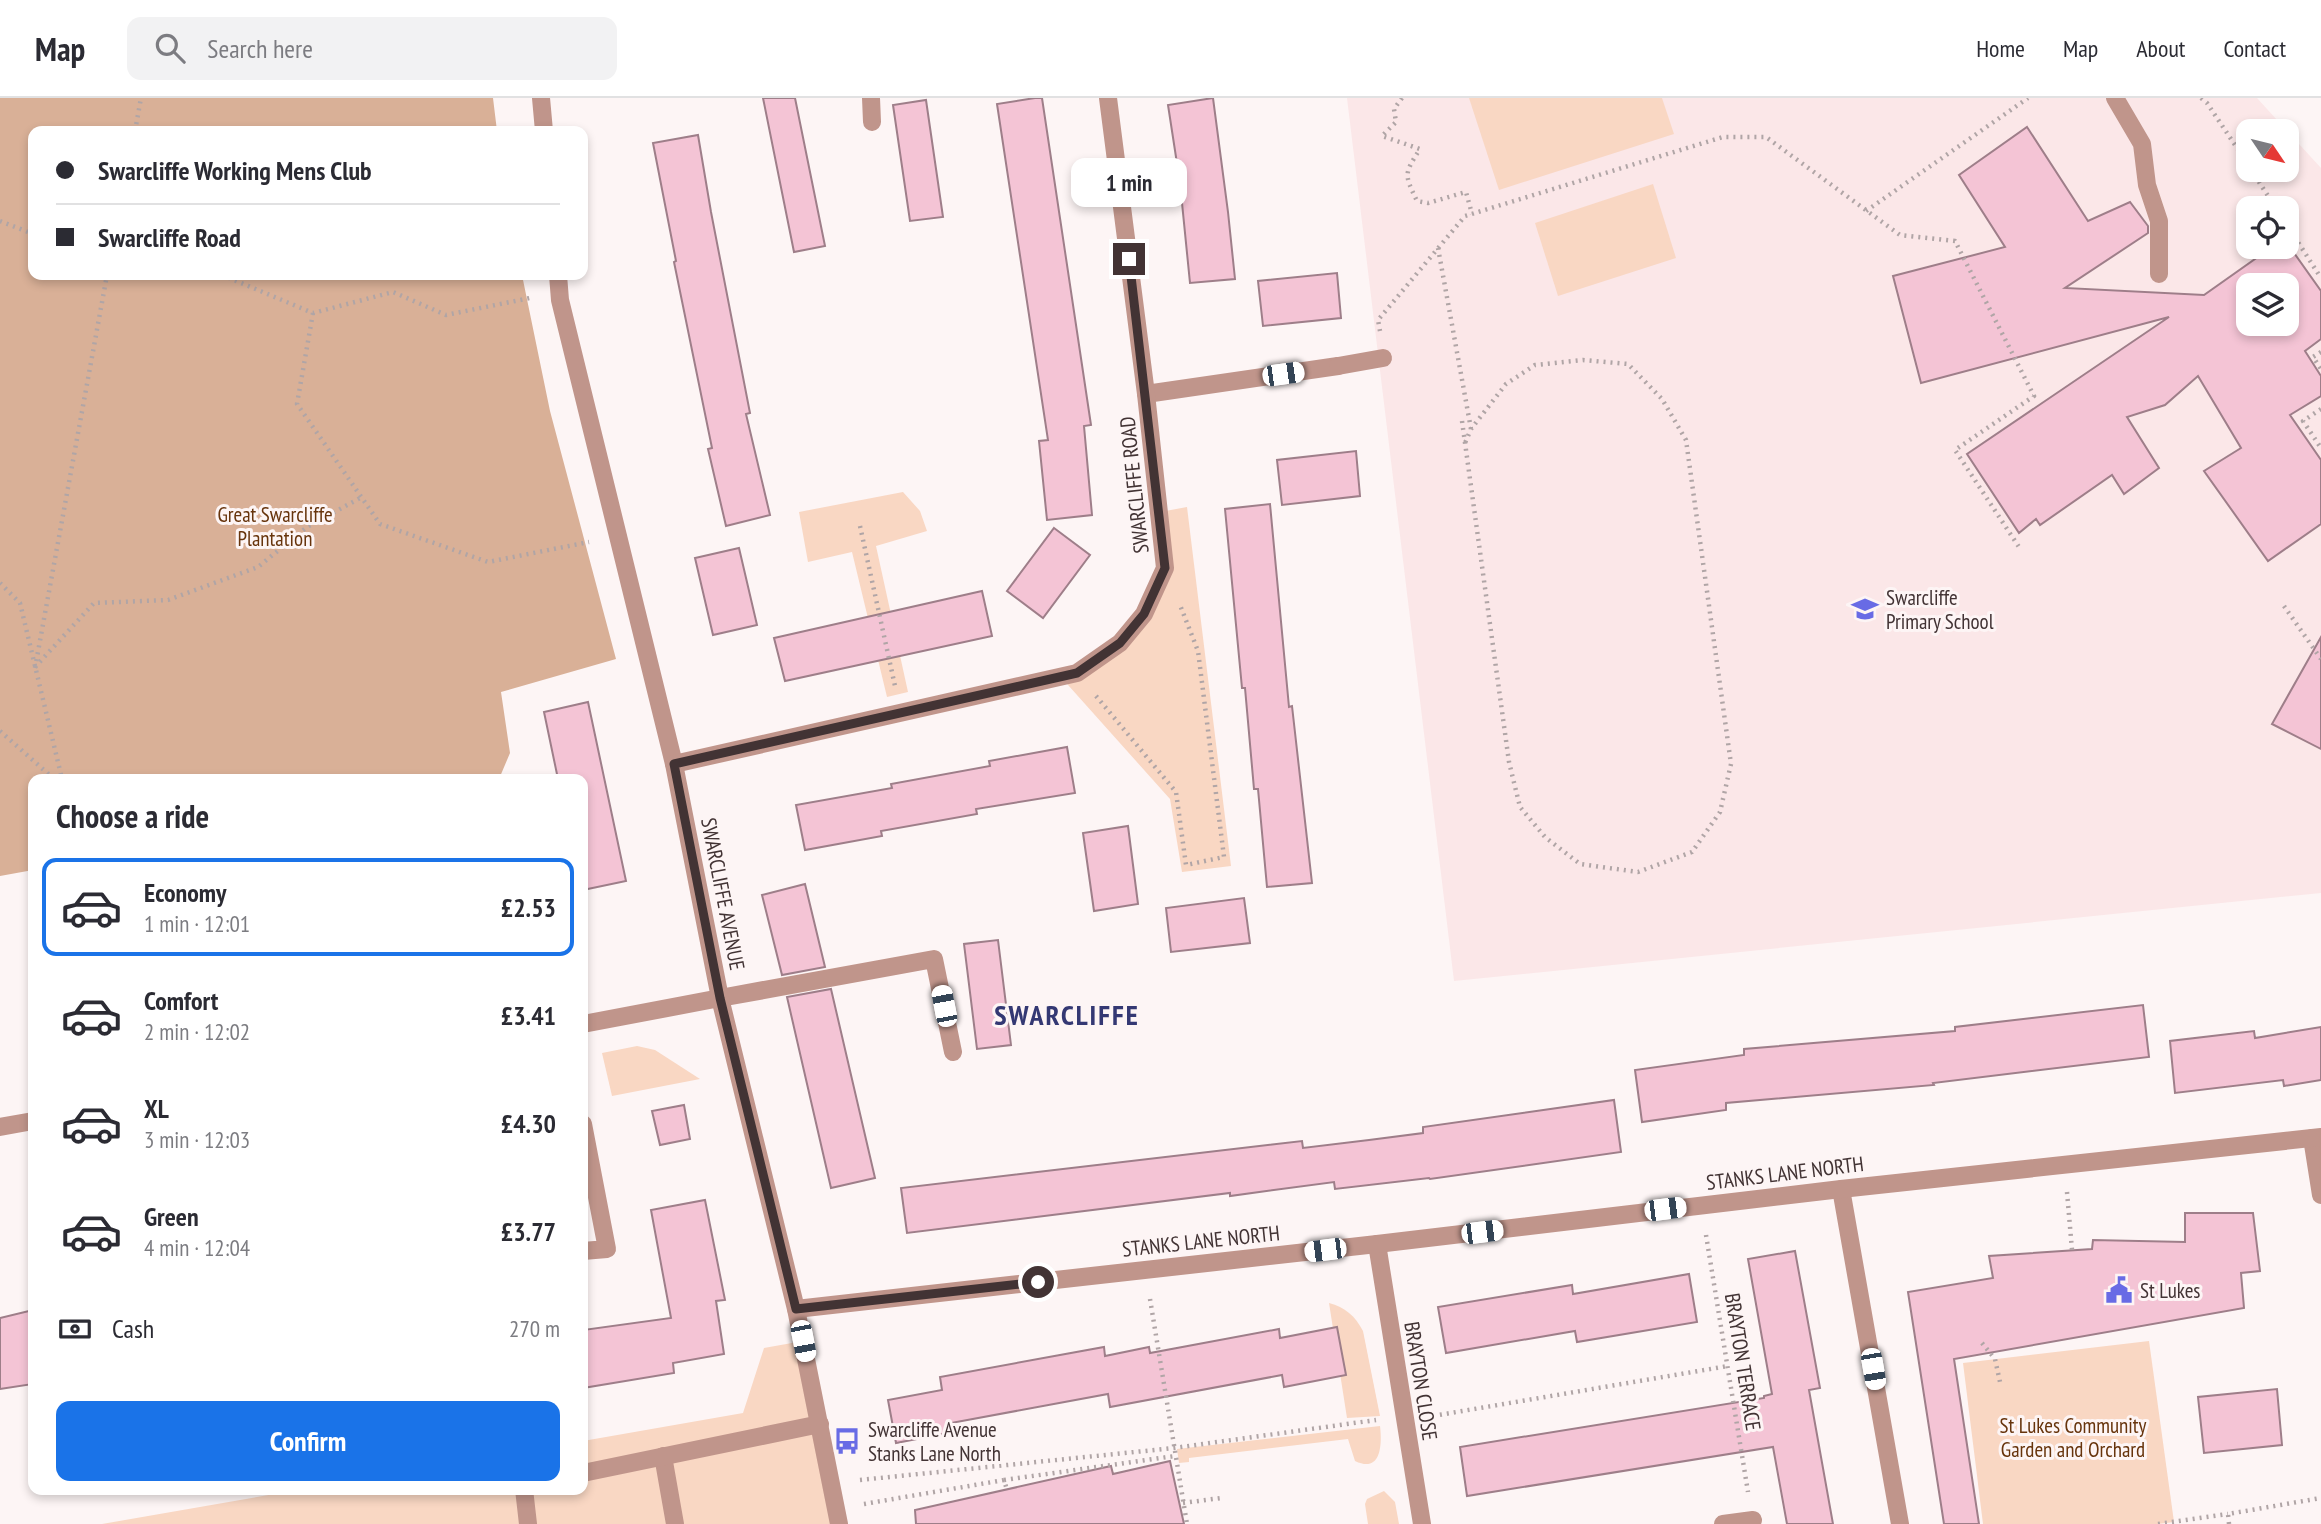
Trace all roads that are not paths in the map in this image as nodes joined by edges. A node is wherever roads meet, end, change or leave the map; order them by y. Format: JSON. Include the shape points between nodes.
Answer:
{"nodes":[{"id":1,"x":541,"y":98,"type":"edge"},
{"id":2,"x":871,"y":98,"type":"edge"},
{"id":3,"x":1108,"y":98,"type":"edge"},
{"id":4,"x":2115,"y":98,"type":"edge"},
{"id":5,"x":872,"y":122,"type":"dead end"},
{"id":6,"x":544,"y":126,"type":"edge"},
{"id":7,"x":2159,"y":274,"type":"dead end"},
{"id":8,"x":559,"y":284,"type":"edge"},
{"id":9,"x":1383,"y":358,"type":"road end"},
{"id":10,"x":1146,"y":394,"type":"junction"},
{"id":11,"x":674,"y":764,"type":"junction"},
{"id":12,"x":720,"y":998,"type":"junction"},
{"id":13,"x":588,"y":1023,"type":"edge"},
{"id":14,"x":953,"y":1052,"type":"dead end"},
{"id":15,"x":28,"y":1122,"type":"edge"},
{"id":16,"x":0,"y":1127,"type":"edge"},
{"id":17,"x":2316,"y":1137,"type":"edge"},
{"id":18,"x":588,"y":1150,"type":"edge"},
{"id":19,"x":1841,"y":1189,"type":"junction"},
{"id":20,"x":2321,"y":1195,"type":"edge"},
{"id":21,"x":1377,"y":1244,"type":"junction"},
{"id":22,"x":588,"y":1251,"type":"edge"},
{"id":23,"x":796,"y":1309,"type":"junction"},
{"id":24,"x":820,"y":1424,"type":"junction"},
{"id":25,"x":663,"y":1456,"type":"junction"},
{"id":26,"x":588,"y":1472,"type":"edge"},
{"id":27,"x":525,"y":1495,"type":"edge"},
{"id":28,"x":838,"y":1516,"type":"edge"},
{"id":29,"x":1753,"y":1520,"type":"road end"},
{"id":30,"x":528,"y":1524,"type":"edge"},
{"id":31,"x":675,"y":1524,"type":"edge"},
{"id":32,"x":1422,"y":1524,"type":"edge"},
{"id":33,"x":1723,"y":1524,"type":"edge"},
{"id":34,"x":1900,"y":1524,"type":"edge"}],
"edges":[{"from":1,"to":6,"type":"street"},
{"from":2,"to":5,"type":"street"},
{"from":3,"to":10,"type":"street","name":"SWARCLIFFE ROAD"},
{"from":4,"to":7,"type":"street","via":[[2142,144],[2147,185],[2160,221]]},
{"from":8,"to":11,"type":"street","name":"SWARCLIFFE AVENUE"},
{"from":9,"to":10,"type":"street"},
{"from":10,"to":11,"type":"street","name":"SWARCLIFFE ROAD","via":[[1165,568],[1144,614],[1120,643],[1077,673]]},
{"from":11,"to":12,"type":"street","name":"SWARCLIFFE AVENUE"},
{"from":12,"to":13,"type":"street"},
{"from":12,"to":14,"type":"street","via":[[934,959]]},
{"from":12,"to":23,"type":"street","name":"SWARCLIFFE AVENUE"},
{"from":15,"to":16,"type":"street"},
{"from":17,"to":19,"type":"street","name":"STANKS LANE NORTH"},
{"from":17,"to":20,"type":"street"},
{"from":18,"to":22,"type":"street","via":[[607,1249]]},
{"from":19,"to":21,"type":"street","name":"STANKS LANE NORTH"},
{"from":19,"to":34,"type":"street"},
{"from":21,"to":23,"type":"street","name":"STANKS LANE NORTH"},
{"from":21,"to":32,"type":"street","name":"BRAYTON CLOSE"},
{"from":23,"to":24,"type":"street","name":"SWARCLIFFE AVENUE"},
{"from":24,"to":25,"type":"street"},
{"from":24,"to":28,"type":"street","name":"SWARCLIFFE AVENUE"},
{"from":25,"to":26,"type":"street"},
{"from":25,"to":31,"type":"street"},
{"from":27,"to":30,"type":"street"},
{"from":29,"to":33,"type":"street"}]}
